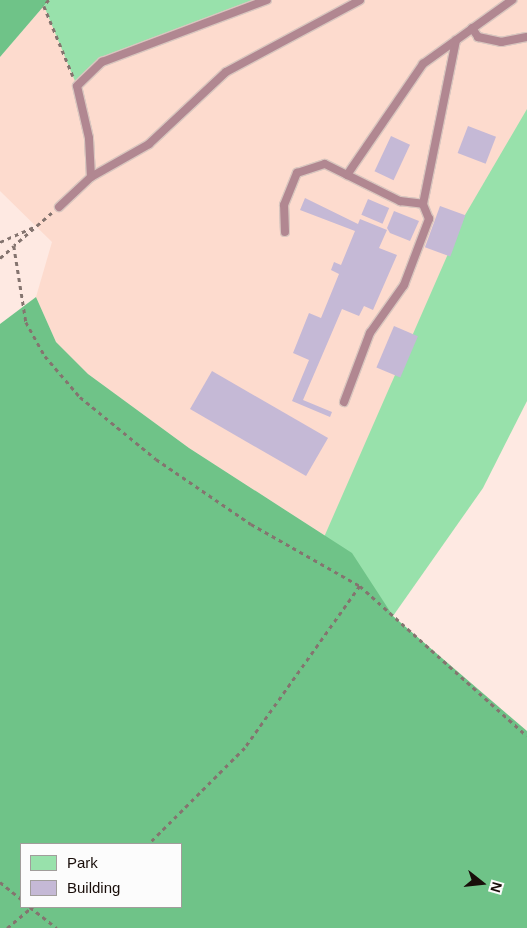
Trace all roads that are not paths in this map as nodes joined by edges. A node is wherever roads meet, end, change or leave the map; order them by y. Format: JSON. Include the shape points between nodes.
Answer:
{"nodes":[{"id":1,"x":267,"y":0,"type":"edge"},
{"id":2,"x":360,"y":0,"type":"edge"},
{"id":3,"x":512,"y":0,"type":"edge"},
{"id":4,"x":472,"y":28,"type":"junction"},
{"id":5,"x":527,"y":37,"type":"edge"},
{"id":6,"x":456,"y":40,"type":"junction"},
{"id":7,"x":347,"y":175,"type":"junction"},
{"id":8,"x":91,"y":177,"type":"junction"},
{"id":9,"x":423,"y":204,"type":"junction"},
{"id":10,"x":59,"y":207,"type":"road end"},
{"id":11,"x":285,"y":232,"type":"dead end"},
{"id":12,"x":344,"y":402,"type":"dead end"}],
"edges":[{"from":1,"to":8,"type":"lane","via":[[102,62],[77,86],[89,138]]},
{"from":2,"to":8,"type":"lane","via":[[226,72],[149,144]]},
{"from":3,"to":4,"type":"lane"},
{"from":4,"to":5,"type":"lane","via":[[478,37],[501,42]]},
{"from":4,"to":6,"type":"lane"},
{"from":6,"to":7,"type":"lane","via":[[423,64]]},
{"from":6,"to":9,"type":"lane"},
{"from":7,"to":9,"type":"lane","via":[[415,206]]},
{"from":7,"to":11,"type":"lane","via":[[324,164],[297,173],[284,205]]},
{"from":8,"to":10,"type":"lane"},
{"from":9,"to":12,"type":"lane","via":[[429,219],[404,285],[370,333]]}]}
